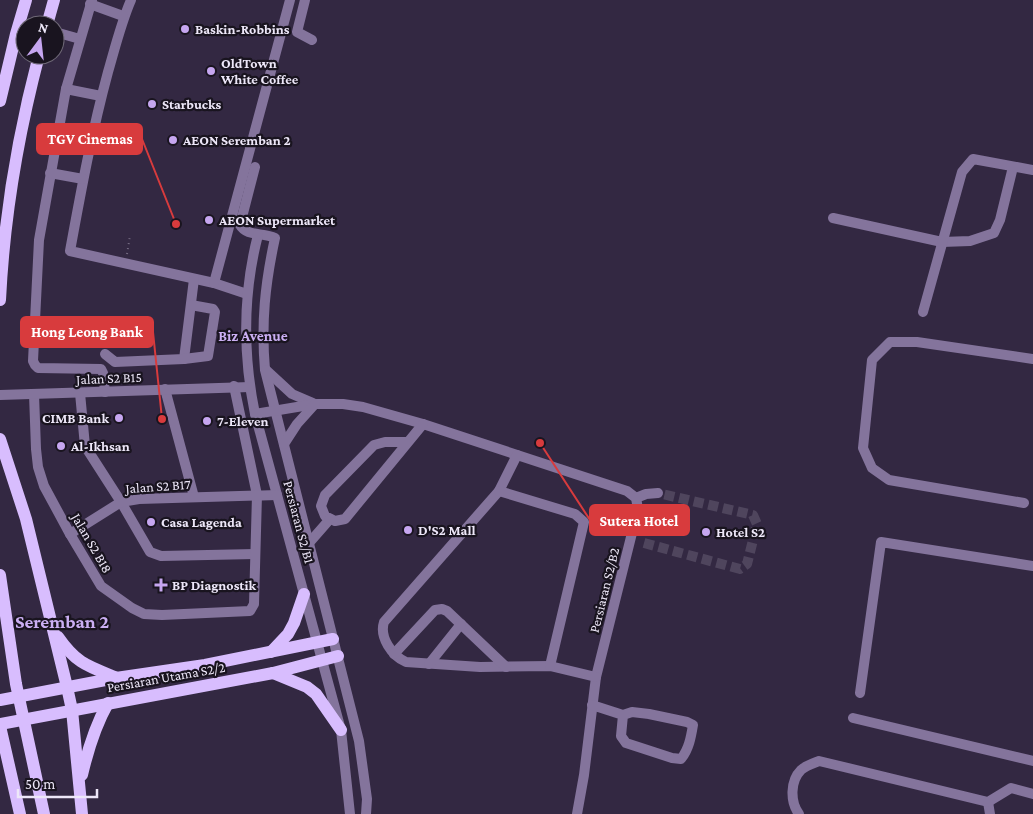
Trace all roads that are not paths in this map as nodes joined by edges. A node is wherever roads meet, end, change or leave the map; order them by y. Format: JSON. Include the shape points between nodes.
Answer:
{"nodes":[{"id":1,"x":18,"y":0,"type":"edge"},
{"id":2,"x":26,"y":0,"type":"edge"},
{"id":3,"x":54,"y":0,"type":"edge"},
{"id":4,"x":59,"y":0,"type":"edge"},
{"id":5,"x":131,"y":0,"type":"edge"},
{"id":6,"x":290,"y":0,"type":"edge"},
{"id":7,"x":305,"y":0,"type":"edge"},
{"id":8,"x":91,"y":2,"type":"edge"},
{"id":9,"x":17,"y":15,"type":"edge"},
{"id":10,"x":22,"y":15,"type":"edge"},
{"id":11,"x":50,"y":15,"type":"edge"},
{"id":12,"x":52,"y":15,"type":"edge"},
{"id":13,"x":123,"y":16,"type":"junction"},
{"id":14,"x":65,"y":35,"type":"edge"},
{"id":15,"x":15,"y":38,"type":"edge"},
{"id":16,"x":80,"y":39,"type":"junction"},
{"id":17,"x":312,"y":40,"type":"dead end"},
{"id":18,"x":37,"y":65,"type":"edge"},
{"id":19,"x":66,"y":89,"type":"junction"},
{"id":20,"x":101,"y":96,"type":"junction"},
{"id":21,"x":0,"y":101,"type":"edge"},
{"id":22,"x":255,"y":167,"type":"dead end"},
{"id":23,"x":1013,"y":167,"type":"junction"},
{"id":24,"x":1033,"y":170,"type":"edge"},
{"id":25,"x":50,"y":173,"type":"junction"},
{"id":26,"x":83,"y":179,"type":"junction"},
{"id":27,"x":833,"y":218,"type":"dead end"},
{"id":28,"x":258,"y":235,"type":"junction"},
{"id":29,"x":942,"y":242,"type":"junction"},
{"id":30,"x":194,"y":279,"type":"junction"},
{"id":31,"x":214,"y":283,"type":"junction"},
{"id":32,"x":247,"y":294,"type":"junction"},
{"id":33,"x":0,"y":300,"type":"edge"},
{"id":34,"x":191,"y":304,"type":"junction"},
{"id":35,"x":923,"y":312,"type":"dead end"},
{"id":36,"x":106,"y":354,"type":"dead end"},
{"id":37,"x":184,"y":359,"type":"junction"},
{"id":38,"x":1033,"y":359,"type":"edge"},
{"id":39,"x":115,"y":362,"type":"junction"},
{"id":40,"x":265,"y":370,"type":"junction"},
{"id":41,"x":234,"y":386,"type":"junction"},
{"id":42,"x":250,"y":387,"type":"junction"},
{"id":43,"x":165,"y":389,"type":"junction"},
{"id":44,"x":108,"y":392,"type":"junction"},
{"id":45,"x":80,"y":393,"type":"junction"},
{"id":46,"x":34,"y":394,"type":"junction"},
{"id":47,"x":0,"y":395,"type":"edge"},
{"id":48,"x":315,"y":404,"type":"junction"},
{"id":49,"x":276,"y":411,"type":"junction"},
{"id":50,"x":255,"y":414,"type":"junction"},
{"id":51,"x":423,"y":424,"type":"junction"},
{"id":52,"x":0,"y":439,"type":"edge"},
{"id":53,"x":408,"y":442,"type":"junction"},
{"id":54,"x":284,"y":444,"type":"junction"},
{"id":55,"x":517,"y":455,"type":"junction"},
{"id":56,"x":499,"y":491,"type":"junction"},
{"id":57,"x":658,"y":493,"type":"tunnel mouth"},
{"id":58,"x":257,"y":495,"type":"junction"},
{"id":59,"x":277,"y":495,"type":"junction"},
{"id":60,"x":194,"y":497,"type":"junction"},
{"id":61,"x":636,"y":498,"type":"junction"},
{"id":62,"x":121,"y":502,"type":"junction"},
{"id":63,"x":1024,"y":503,"type":"dead end"},
{"id":64,"x":330,"y":519,"type":"junction"},
{"id":65,"x":70,"y":534,"type":"junction"},
{"id":66,"x":309,"y":543,"type":"junction"},
{"id":67,"x":255,"y":554,"type":"junction"},
{"id":68,"x":1033,"y":566,"type":"edge"},
{"id":69,"x":0,"y":575,"type":"edge"},
{"id":70,"x":304,"y":594,"type":"junction"},
{"id":71,"x":461,"y":624,"type":"junction"},
{"id":72,"x":54,"y":630,"type":"junction"},
{"id":73,"x":333,"y":639,"type":"junction"},
{"id":74,"x":318,"y":643,"type":"junction"},
{"id":75,"x":272,"y":652,"type":"junction"},
{"id":76,"x":394,"y":654,"type":"junction"},
{"id":77,"x":338,"y":656,"type":"junction"},
{"id":78,"x":322,"y":660,"type":"junction"},
{"id":79,"x":428,"y":664,"type":"junction"},
{"id":80,"x":506,"y":666,"type":"junction"},
{"id":81,"x":550,"y":666,"type":"junction"},
{"id":82,"x":273,"y":672,"type":"junction"},
{"id":83,"x":596,"y":677,"type":"junction"},
{"id":84,"x":116,"y":678,"type":"junction"},
{"id":85,"x":61,"y":688,"type":"junction"},
{"id":86,"x":860,"y":693,"type":"dead end"},
{"id":87,"x":0,"y":700,"type":"edge"},
{"id":88,"x":108,"y":702,"type":"junction"},
{"id":89,"x":592,"y":705,"type":"junction"},
{"id":90,"x":66,"y":711,"type":"junction"},
{"id":91,"x":623,"y":715,"type":"junction"},
{"id":92,"x":853,"y":718,"type":"dead end"},
{"id":93,"x":0,"y":725,"type":"edge"},
{"id":94,"x":342,"y":730,"type":"junction"},
{"id":95,"x":1033,"y":761,"type":"edge"},
{"id":96,"x":80,"y":784,"type":"junction"},
{"id":97,"x":1033,"y":794,"type":"edge"},
{"id":98,"x":988,"y":802,"type":"junction"},
{"id":99,"x":20,"y":814,"type":"edge"},
{"id":100,"x":44,"y":814,"type":"edge"},
{"id":101,"x":82,"y":814,"type":"edge"},
{"id":102,"x":350,"y":814,"type":"edge"},
{"id":103,"x":366,"y":814,"type":"edge"},
{"id":104,"x":577,"y":814,"type":"edge"},
{"id":105,"x":799,"y":814,"type":"edge"},
{"id":106,"x":990,"y":814,"type":"edge"}],
"edges":[{"from":1,"to":9,"type":"main road"},
{"from":2,"to":10,"type":"main road"},
{"from":3,"to":11,"type":"main road"},
{"from":4,"to":12,"type":"main road"},
{"from":5,"to":13,"type":"street"},
{"from":6,"to":31,"type":"street"},
{"from":7,"to":17,"type":"street","via":[[297,32]]},
{"from":8,"to":13,"type":"street"},
{"from":8,"to":16,"type":"street"},
{"from":13,"to":20,"type":"street"},
{"from":14,"to":16,"type":"street"},
{"from":15,"to":21,"type":"main road"},
{"from":16,"to":19,"type":"street"},
{"from":18,"to":33,"type":"main road","via":[[13,168]]},
{"from":19,"to":20,"type":"street"},
{"from":19,"to":25,"type":"street"},
{"from":20,"to":26,"type":"street"},
{"from":22,"to":28,"type":"street","via":[[240,225],[245,232]]},
{"from":23,"to":24,"type":"street"},
{"from":23,"to":29,"type":"street","via":[[994,233],[970,242]]},
{"from":23,"to":29,"type":"street","via":[[972,160],[962,172]]},
{"from":25,"to":26,"type":"street"},
{"from":25,"to":44,"type":"street","via":[[39,240],[33,361],[38,368],[100,369]]},
{"from":26,"to":30,"type":"street","via":[[70,251]]},
{"from":27,"to":29,"type":"street"},
{"from":28,"to":32,"type":"street","name":"Persiaran S2/B1"},
{"from":28,"to":40,"type":"street","name":"Persiaran S2/B1","via":[[275,238],[264,302],[262,338]]},
{"from":29,"to":35,"type":"street"},
{"from":30,"to":31,"type":"street"},
{"from":30,"to":34,"type":"street"},
{"from":31,"to":32,"type":"street"},
{"from":32,"to":42,"type":"street","name":"Persiaran S2/B1"},
{"from":34,"to":37,"type":"street"},
{"from":34,"to":37,"type":"street","via":[[215,312],[208,356]]},
{"from":36,"to":39,"type":"street"},
{"from":37,"to":39,"type":"street"},
{"from":38,"to":63,"type":"street","via":[[917,342],[890,342],[872,360],[862,448],[872,468],[889,480]]},
{"from":39,"to":44,"type":"street","via":[[109,372]]},
{"from":40,"to":48,"type":"street","via":[[292,394]]},
{"from":40,"to":49,"type":"street","name":"Persiaran S2/B1"},
{"from":41,"to":42,"type":"street","name":"Jalan S2 B15"},
{"from":41,"to":43,"type":"street","name":"Jalan S2 B15"},
{"from":41,"to":58,"type":"street","name":"Jalan S2 B18"},
{"from":42,"to":50,"type":"street","name":"Persiaran S2/B1"},
{"from":43,"to":44,"type":"street","name":"Jalan S2 B15"},
{"from":43,"to":60,"type":"street"},
{"from":44,"to":45,"type":"street","name":"Jalan S2 B15"},
{"from":45,"to":46,"type":"street","name":"Jalan S2 B15"},
{"from":45,"to":62,"type":"street","via":[[85,446]]},
{"from":46,"to":47,"type":"street","name":"Jalan S2 B15"},
{"from":46,"to":65,"type":"street","name":"Jalan S2 B18","via":[[38,467],[44,486]]},
{"from":48,"to":49,"type":"street"},
{"from":48,"to":51,"type":"street","via":[[343,404]]},
{"from":48,"to":54,"type":"street"},
{"from":49,"to":50,"type":"street"},
{"from":49,"to":54,"type":"street","name":"Persiaran S2/B1"},
{"from":50,"to":59,"type":"street","name":"Persiaran S2/B1"},
{"from":51,"to":53,"type":"street"},
{"from":51,"to":55,"type":"street"},
{"from":52,"to":72,"type":"main road","via":[[26,519]]},
{"from":53,"to":64,"type":"street","via":[[345,519]]},
{"from":53,"to":64,"type":"street","via":[[374,445],[325,495],[321,506]]},
{"from":54,"to":66,"type":"street","name":"Persiaran S2/B1"},
{"from":55,"to":56,"type":"street"},
{"from":55,"to":61,"type":"street","via":[[627,491]]},
{"from":56,"to":76,"type":"street","via":[[384,622],[382,635]]},
{"from":56,"to":81,"type":"street","via":[[575,514],[584,522]]},
{"from":57,"to":61,"type":"street"},
{"from":58,"to":59,"type":"street","name":"Jalan S2 B17"},
{"from":58,"to":60,"type":"street","name":"Jalan S2 B17"},
{"from":58,"to":67,"type":"street","name":"Jalan S2 B18"},
{"from":59,"to":70,"type":"street","name":"Persiaran S2/B1"},
{"from":60,"to":62,"type":"street","name":"Jalan S2 B17"},
{"from":61,"to":83,"type":"street","name":"Persiaran S2/B2","via":[[638,510]]},
{"from":62,"to":65,"type":"street","name":"Jalan S2 B17"},
{"from":62,"to":67,"type":"street","via":[[150,552],[155,555]]},
{"from":64,"to":66,"type":"street"},
{"from":65,"to":67,"type":"street","name":"Jalan S2 B18","via":[[101,586],[144,614],[250,611],[254,604]]},
{"from":66,"to":73,"type":"street","name":"Persiaran S2/B1"},
{"from":68,"to":86,"type":"street","via":[[881,542]]},
{"from":69,"to":100,"type":"main road","via":[[16,684]]},
{"from":70,"to":74,"type":"street","name":"Persiaran S2/B1"},
{"from":70,"to":75,"type":"main road","via":[[288,634]]},
{"from":71,"to":76,"type":"street","via":[[447,611],[435,610]]},
{"from":71,"to":79,"type":"street"},
{"from":71,"to":80,"type":"street"},
{"from":72,"to":84,"type":"main road","via":[[78,661]]},
{"from":72,"to":85,"type":"main road"},
{"from":73,"to":74,"type":"main road","name":"Persiaran Utama S2/2"},
{"from":73,"to":77,"type":"street","name":"Persiaran S2/B1"},
{"from":74,"to":75,"type":"main road","name":"Persiaran Utama S2/2"},
{"from":74,"to":78,"type":"street","name":"Persiaran S2/B1"},
{"from":75,"to":84,"type":"main road","name":"Persiaran Utama S2/2"},
{"from":76,"to":79,"type":"street","via":[[406,662]]},
{"from":77,"to":78,"type":"main road","name":"Persiaran Utama S2/2"},
{"from":77,"to":103,"type":"street","name":"Persiaran S2/B1","via":[[359,741]]},
{"from":78,"to":82,"type":"main road","name":"Persiaran Utama S2/2"},
{"from":78,"to":94,"type":"street","name":"Persiaran S2/B1"},
{"from":79,"to":80,"type":"street"},
{"from":80,"to":81,"type":"street"},
{"from":81,"to":83,"type":"street"},
{"from":82,"to":88,"type":"main road","name":"Persiaran Utama S2/2"},
{"from":82,"to":94,"type":"main road","via":[[302,684],[316,694]]},
{"from":83,"to":89,"type":"street","name":"Persiaran S2/B2"},
{"from":84,"to":85,"type":"main road","name":"Persiaran Utama S2/2"},
{"from":85,"to":87,"type":"main road","name":"Persiaran Utama S2/2"},
{"from":85,"to":90,"type":"main road"},
{"from":88,"to":90,"type":"main road","name":"Persiaran Utama S2/2"},
{"from":88,"to":96,"type":"main road","via":[[91,738]]},
{"from":89,"to":91,"type":"street"},
{"from":89,"to":104,"type":"street","name":"Persiaran S2/B2"},
{"from":90,"to":93,"type":"main road","name":"Persiaran Utama S2/2"},
{"from":90,"to":96,"type":"main road"},
{"from":91,"to":91,"type":"street","via":[[620,732],[626,743],[672,758],[680,759],[684,755],[693,725],[649,714],[632,712]]},
{"from":92,"to":95,"type":"street"},
{"from":93,"to":99,"type":"main road"},
{"from":94,"to":102,"type":"street","name":"Persiaran S2/B1"},
{"from":96,"to":101,"type":"main road"},
{"from":97,"to":98,"type":"street","via":[[1011,788]]},
{"from":98,"to":105,"type":"street","via":[[819,760],[801,770],[792,787],[794,808]]},
{"from":98,"to":106,"type":"street"}]}
